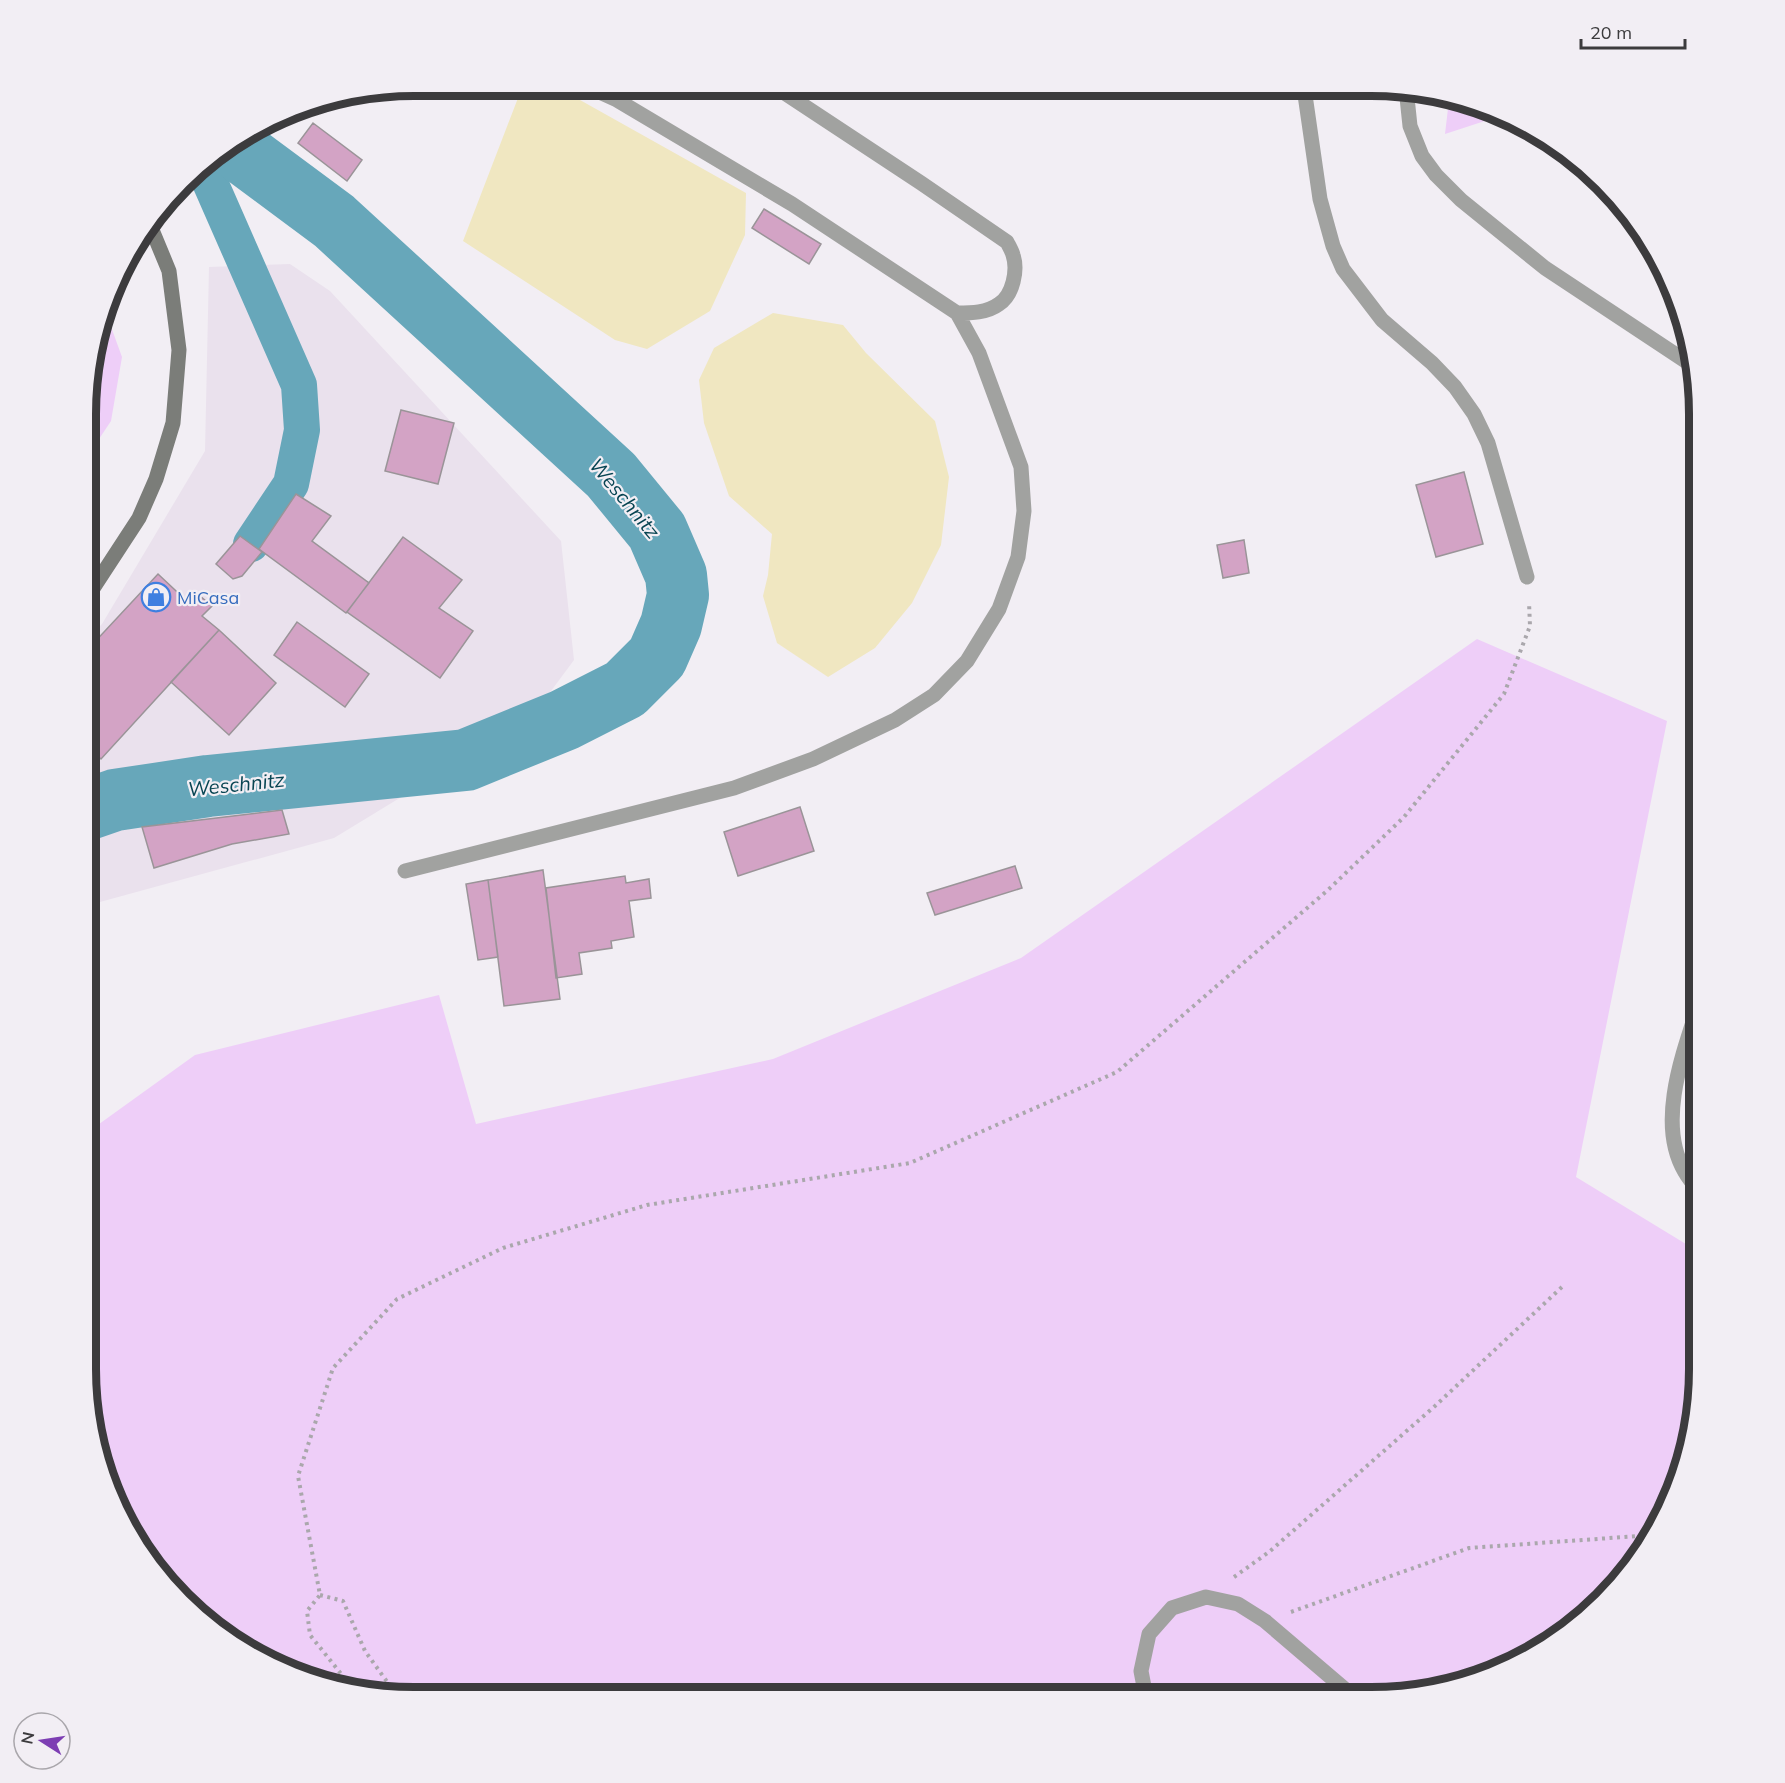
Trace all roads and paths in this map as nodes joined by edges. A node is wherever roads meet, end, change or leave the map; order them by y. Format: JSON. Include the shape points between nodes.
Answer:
{"nodes":[{"id":1,"x":608,"y":96,"type":"edge"},
{"id":2,"x":788,"y":96,"type":"edge"},
{"id":3,"x":1305,"y":96,"type":"edge"},
{"id":4,"x":1407,"y":99,"type":"edge"},
{"id":5,"x":153,"y":233,"type":"edge"},
{"id":6,"x":957,"y":313,"type":"junction"},
{"id":7,"x":1684,"y":360,"type":"edge"},
{"id":8,"x":1527,"y":577,"type":"joint"},
{"id":9,"x":96,"y":584,"type":"edge"},
{"id":10,"x":405,"y":871,"type":"dead end"},
{"id":11,"x":1689,"y":1039,"type":"edge"},
{"id":12,"x":1689,"y":1178,"type":"edge"},
{"id":13,"x":1563,"y":1286,"type":"dead end"},
{"id":14,"x":1641,"y":1536,"type":"edge"},
{"id":15,"x":320,"y":1595,"type":"junction"},
{"id":16,"x":1206,"y":1597,"type":"junction"},
{"id":17,"x":1265,"y":1621,"type":"junction"},
{"id":18,"x":346,"y":1679,"type":"edge"},
{"id":19,"x":390,"y":1686,"type":"edge"},
{"id":20,"x":1144,"y":1687,"type":"edge"},
{"id":21,"x":1342,"y":1687,"type":"edge"}],
"edges":[{"from":1,"to":6,"type":"street","via":[[792,204]]},
{"from":2,"to":6,"type":"street","via":[[1007,242],[1014,256],[1015,274],[1009,293],[1000,304],[979,313]]},
{"from":3,"to":8,"type":"street","via":[[1320,199],[1343,269],[1382,320],[1432,363],[1474,414],[1488,443]]},
{"from":4,"to":7,"type":"street","via":[[1410,126],[1422,156],[1461,200],[1545,267]]},
{"from":5,"to":9,"type":"main road","via":[[169,270],[179,350],[173,423],[140,518]]},
{"from":6,"to":10,"type":"street","via":[[979,353],[1021,467],[1024,511],[1018,557],[999,609],[967,661],[934,695],[895,720],[813,759],[734,788]]},
{"from":8,"to":15,"type":"path","via":[[1530,626],[1504,694],[1404,817],[1328,890],[1117,1072],[910,1163],[647,1206],[503,1248],[397,1299],[333,1368],[298,1476]]},
{"from":11,"to":12,"type":"street","via":[[1675,1087],[1672,1118],[1675,1144]]},
{"from":13,"to":16,"type":"path","via":[[1436,1406],[1278,1544]]},
{"from":14,"to":17,"type":"path","via":[[1468,1548]]},
{"from":15,"to":18,"type":"path","via":[[307,1611],[310,1635]]},
{"from":15,"to":19,"type":"path","via":[[343,1601],[365,1651]]},
{"from":16,"to":17,"type":"street","via":[[1238,1604]]},
{"from":16,"to":20,"type":"street","via":[[1172,1608],[1149,1634],[1141,1671]]},
{"from":17,"to":21,"type":"street"}]}
